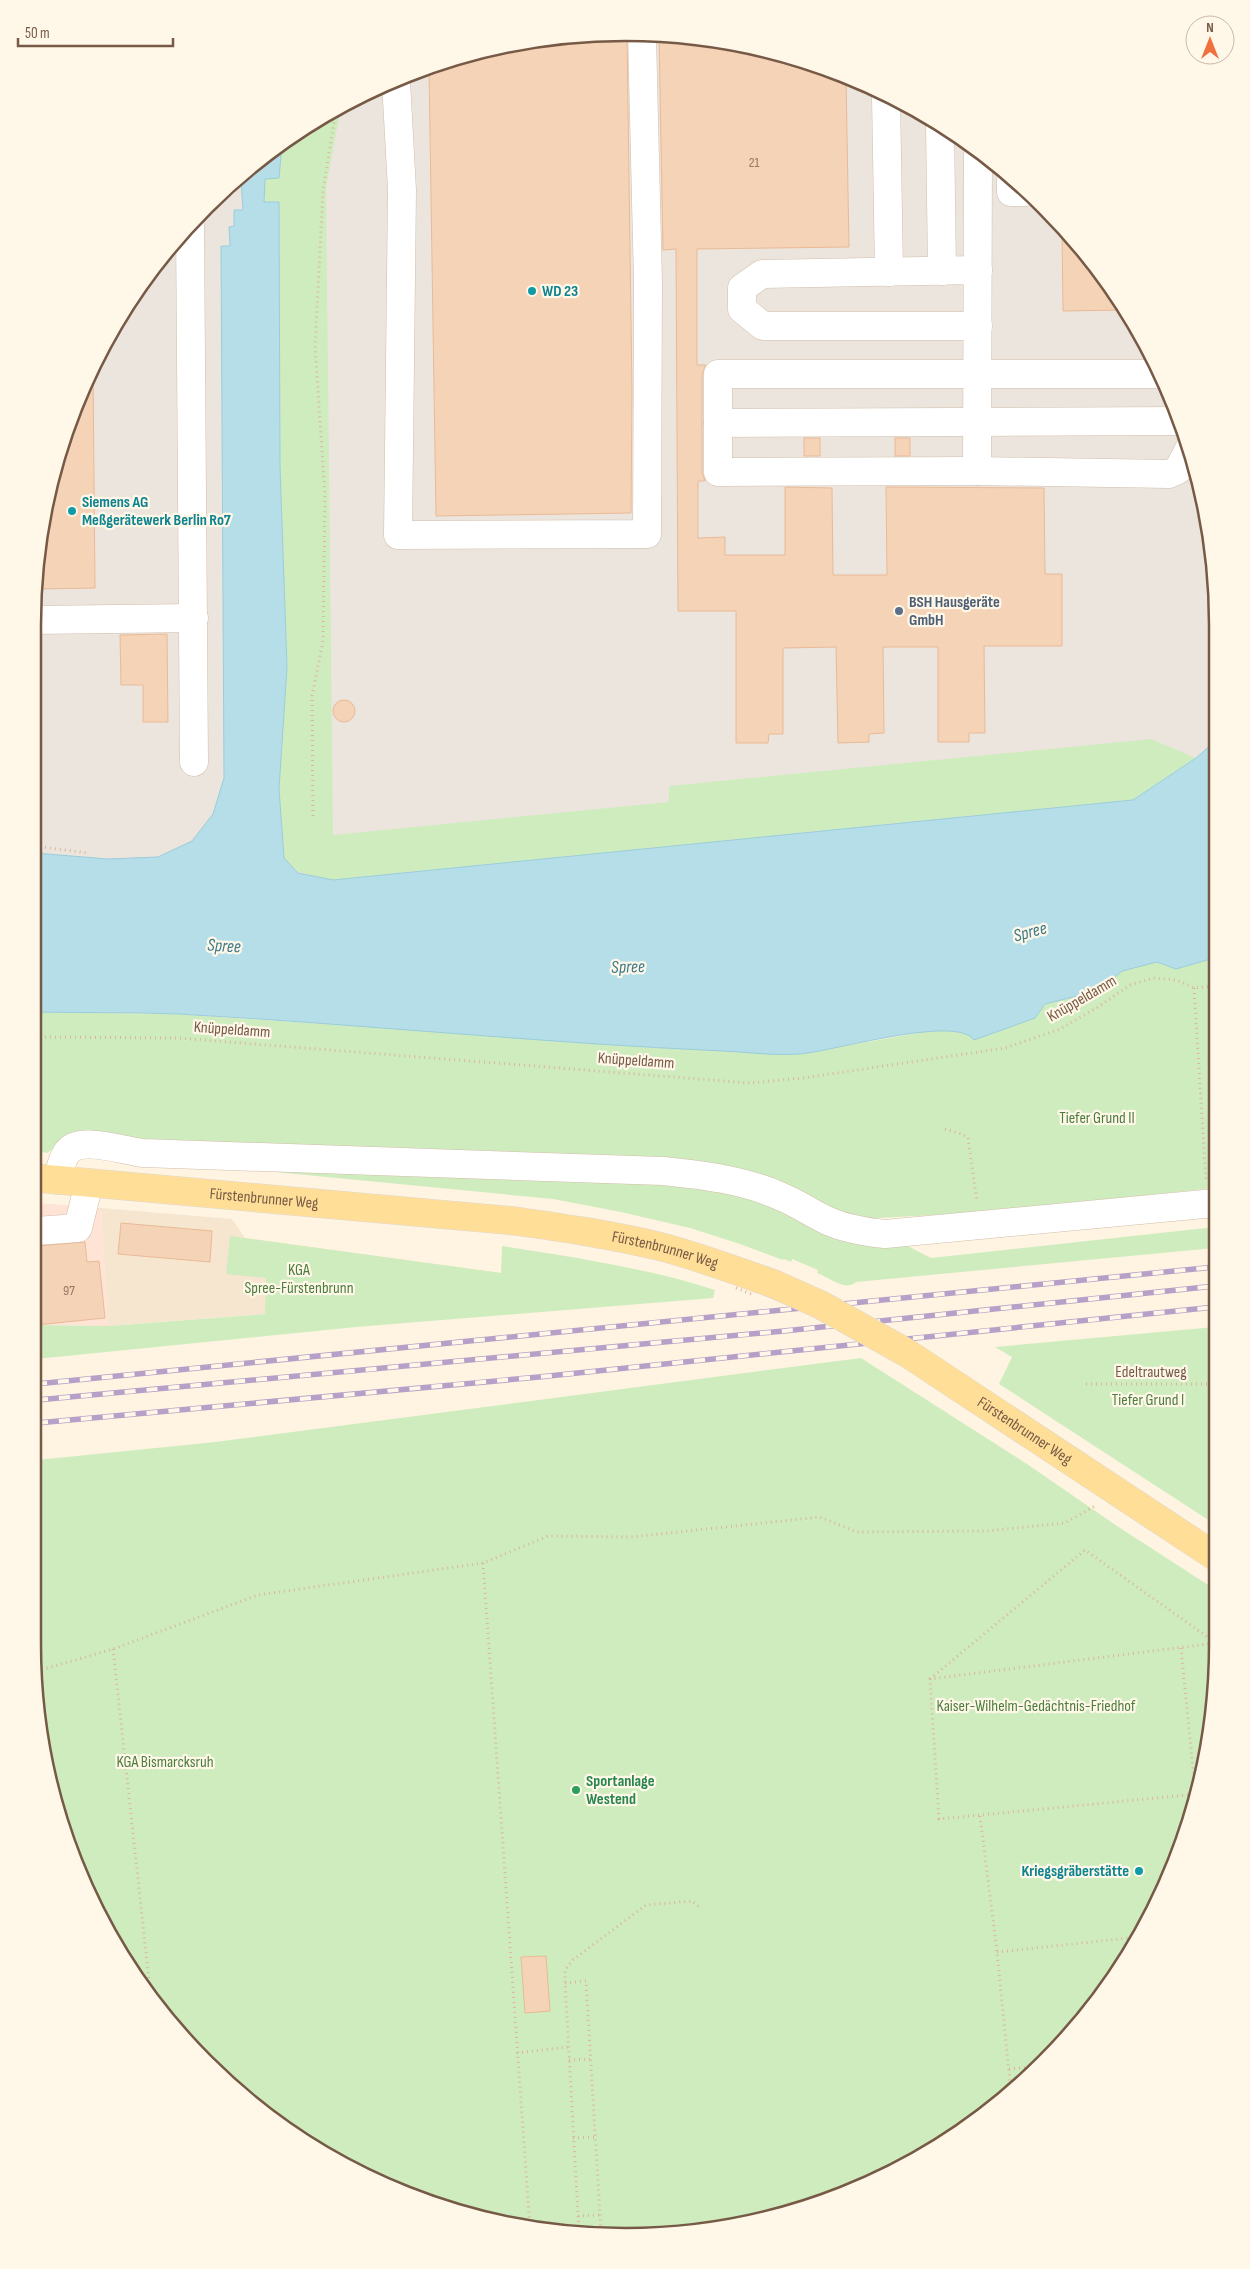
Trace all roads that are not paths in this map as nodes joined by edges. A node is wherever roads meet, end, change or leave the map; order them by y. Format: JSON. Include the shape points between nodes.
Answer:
{"nodes":[{"id":1,"x":642,"y":41,"type":"edge"},
{"id":2,"x":396,"y":88,"type":"edge"},
{"id":3,"x":886,"y":103,"type":"edge"},
{"id":4,"x":940,"y":134,"type":"edge"},
{"id":5,"x":978,"y":161,"type":"edge"},
{"id":6,"x":190,"y":236,"type":"edge"},
{"id":7,"x":978,"y":270,"type":"junction"},
{"id":8,"x":942,"y":271,"type":"junction"},
{"id":9,"x":889,"y":272,"type":"junction"},
{"id":10,"x":978,"y":326,"type":"junction"},
{"id":11,"x":978,"y":373,"type":"junction"},
{"id":12,"x":1152,"y":374,"type":"edge"},
{"id":13,"x":1172,"y":421,"type":"edge"},
{"id":14,"x":978,"y":422,"type":"junction"},
{"id":15,"x":718,"y":423,"type":"junction"},
{"id":16,"x":1184,"y":458,"type":"edge"},
{"id":17,"x":977,"y":471,"type":"junction"},
{"id":18,"x":194,"y":618,"type":"junction"},
{"id":19,"x":41,"y":620,"type":"edge"},
{"id":20,"x":194,"y":762,"type":"dead end"},
{"id":21,"x":46,"y":1179,"type":"edge"},
{"id":22,"x":89,"y":1183,"type":"junction"},
{"id":23,"x":1209,"y":1203,"type":"edge"},
{"id":24,"x":41,"y":1231,"type":"edge"},
{"id":25,"x":1209,"y":1552,"type":"edge"}],
"edges":[{"from":1,"to":2,"type":"lane","via":[[648,282],[647,534],[398,535],[402,190]]},
{"from":3,"to":9,"type":"lane"},
{"from":4,"to":8,"type":"lane"},
{"from":5,"to":7,"type":"lane"},
{"from":6,"to":18,"type":"lane"},
{"from":7,"to":8,"type":"lane"},
{"from":7,"to":10,"type":"lane"},
{"from":8,"to":9,"type":"lane"},
{"from":9,"to":10,"type":"lane","via":[[762,274],[742,288],[742,308],[763,326]]},
{"from":10,"to":11,"type":"lane"},
{"from":11,"to":12,"type":"lane"},
{"from":11,"to":14,"type":"lane"},
{"from":11,"to":15,"type":"lane","via":[[718,374]]},
{"from":13,"to":14,"type":"lane"},
{"from":14,"to":15,"type":"lane"},
{"from":14,"to":17,"type":"lane"},
{"from":15,"to":17,"type":"lane","via":[[718,472]]},
{"from":16,"to":17,"type":"lane","via":[[1178,470],[1169,474]]},
{"from":18,"to":19,"type":"lane"},
{"from":18,"to":20,"type":"lane"},
{"from":21,"to":22,"type":"main road","name":"Fürstenbrunner Weg"},
{"from":21,"to":23,"type":"lane","via":[[73,1148],[94,1143],[143,1153],[663,1171],[744,1183],[782,1196],[827,1220],[858,1231],[885,1234]]},
{"from":22,"to":24,"type":"lane","via":[[78,1228]]},
{"from":22,"to":25,"type":"main road","name":"Fürstenbrunner Weg","bridge":true,"via":[[561,1227],[701,1258],[821,1305],[907,1353]]}]}
